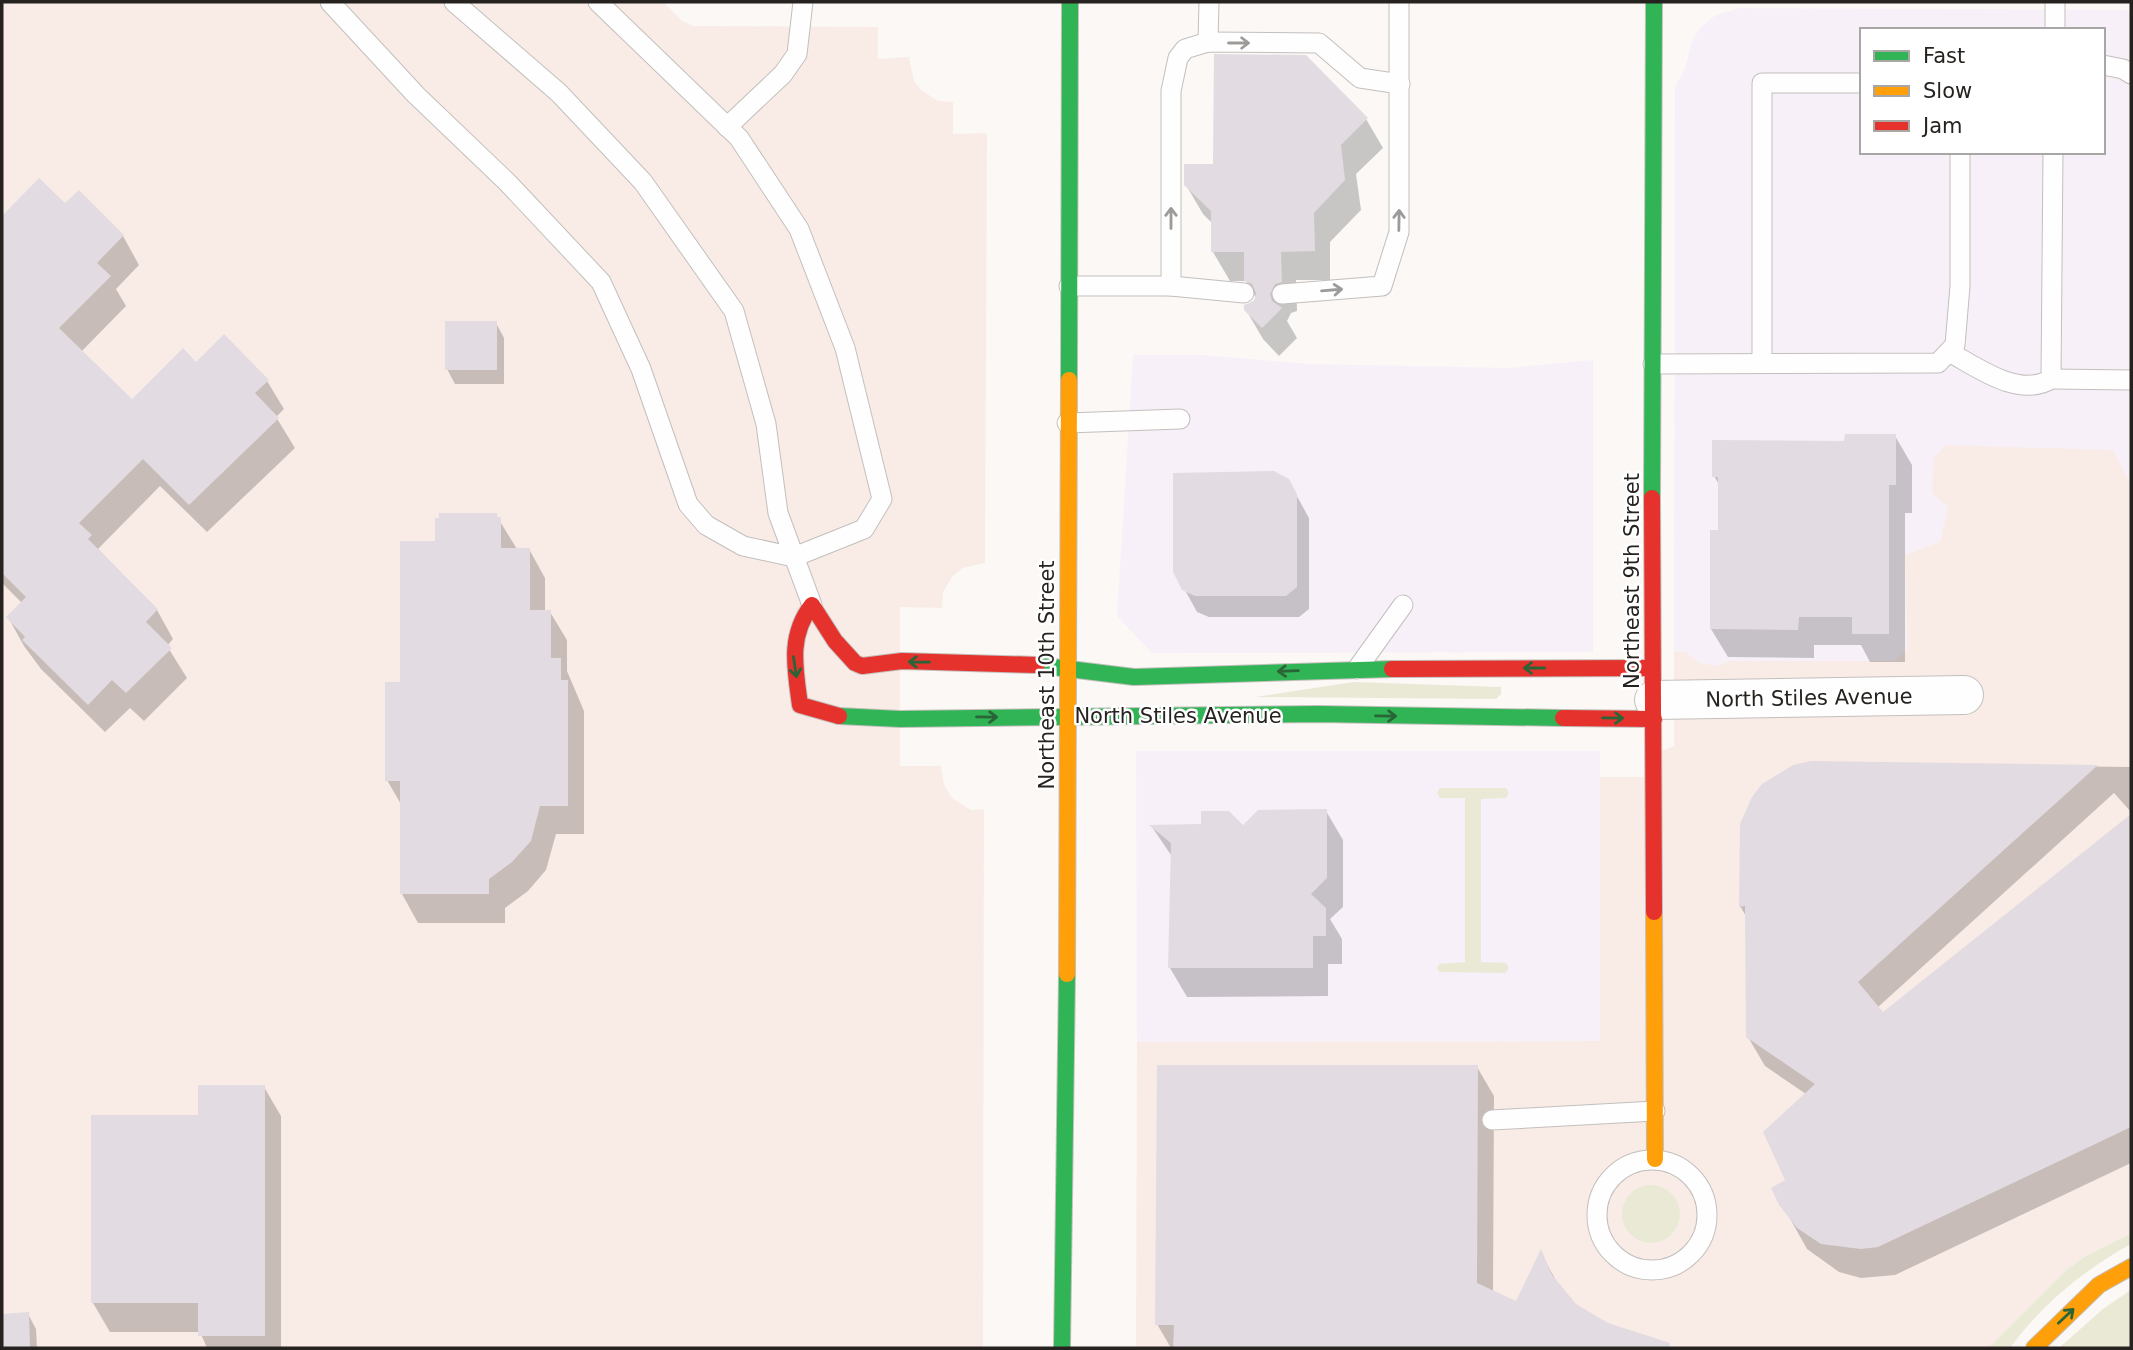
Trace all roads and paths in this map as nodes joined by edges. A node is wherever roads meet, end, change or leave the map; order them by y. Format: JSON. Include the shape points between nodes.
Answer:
{"nodes":[{"id":1,"x":330,"y":2,"type":"edge"},
{"id":2,"x":454,"y":2,"type":"edge"},
{"id":3,"x":598,"y":2,"type":"edge"},
{"id":4,"x":803,"y":2,"type":"edge"},
{"id":5,"x":1070,"y":2,"type":"edge"},
{"id":6,"x":1209,"y":2,"type":"edge"},
{"id":7,"x":1399,"y":2,"type":"edge"},
{"id":8,"x":1654,"y":2,"type":"edge"},
{"id":9,"x":2055,"y":2,"type":"edge"},
{"id":10,"x":2055,"y":28,"type":"edge"},
{"id":11,"x":1208,"y":43,"type":"junction"},
{"id":12,"x":2105,"y":66,"type":"edge"},
{"id":13,"x":2131,"y":74,"type":"edge"},
{"id":14,"x":1860,"y":83,"type":"edge"},
{"id":15,"x":1400,"y":84,"type":"junction"},
{"id":16,"x":727,"y":127,"type":"junction"},
{"id":17,"x":1960,"y":154,"type":"edge"},
{"id":18,"x":2053,"y":154,"type":"edge"},
{"id":19,"x":1069,"y":286,"type":"junction"},
{"id":20,"x":1171,"y":286,"type":"junction"},
{"id":21,"x":1244,"y":293,"type":"dead end"},
{"id":22,"x":1282,"y":294,"type":"dead end"},
{"id":23,"x":1949,"y":352,"type":"junction"},
{"id":24,"x":1762,"y":363,"type":"junction"},
{"id":25,"x":1653,"y":364,"type":"junction"},
{"id":26,"x":2051,"y":379,"type":"junction"},
{"id":27,"x":2131,"y":380,"type":"edge"},
{"id":28,"x":1180,"y":419,"type":"dead end"},
{"id":29,"x":1067,"y":423,"type":"junction"},
{"id":30,"x":794,"y":557,"type":"junction"},
{"id":31,"x":812,"y":605,"type":"junction"},
{"id":32,"x":1403,"y":605,"type":"dead end"},
{"id":33,"x":1068,"y":669,"type":"junction"},
{"id":34,"x":1357,"y":669,"type":"junction"},
{"id":35,"x":1964,"y":695,"type":"dead end"},
{"id":36,"x":1653,"y":696,"type":"junction"},
{"id":37,"x":1067,"y":716,"type":"junction"},
{"id":38,"x":1656,"y":1111,"type":"junction"},
{"id":39,"x":1492,"y":1120,"type":"dead end"},
{"id":40,"x":1656,"y":1159,"type":"junction"},
{"id":41,"x":2131,"y":1267,"type":"edge"},
{"id":42,"x":1062,"y":1348,"type":"edge"},
{"id":43,"x":2034,"y":1348,"type":"edge"}],
"edges":[{"from":1,"to":30,"type":"lane","via":[[601,282],[641,369],[688,504],[705,525],[743,546]]},
{"from":2,"to":30,"type":"lane","via":[[559,93],[643,182],[734,311],[766,424],[778,513]]},
{"from":3,"to":16,"type":"lane"},
{"from":4,"to":16,"type":"lane","via":[[797,54],[783,75]]},
{"from":5,"to":19,"type":"main road","name":"Northeast 10th Street"},
{"from":6,"to":11,"type":"lane"},
{"from":7,"to":15,"type":"lane"},
{"from":8,"to":25,"type":"main road","name":"Northeast 9th Street"},
{"from":9,"to":10,"type":"lane"},
{"from":11,"to":15,"type":"lane","one_way":true,"via":[[1319,43],[1360,78]]},
{"from":20,"to":11,"type":"lane","one_way":true,"via":[[1171,91],[1178,58],[1185,49]]},
{"from":12,"to":13,"type":"lane"},
{"from":14,"to":24,"type":"lane","via":[[1762,83]]},
{"from":22,"to":15,"type":"lane","one_way":true,"via":[[1382,286],[1399,232]]},
{"from":16,"to":30,"type":"lane","via":[[799,229],[845,348],[882,499],[864,529]]},
{"from":17,"to":23,"type":"lane","via":[[1960,286],[1955,345]]},
{"from":18,"to":26,"type":"lane"},
{"from":19,"to":20,"type":"lane"},
{"from":19,"to":29,"type":"main road","name":"Northeast 10th Street"},
{"from":20,"to":21,"type":"lane"},
{"from":23,"to":24,"type":"lane","via":[[1937,363]]},
{"from":23,"to":26,"type":"lane","via":[[2006,383]]},
{"from":24,"to":25,"type":"lane"},
{"from":25,"to":36,"type":"main road","name":"Northeast 9th Street"},
{"from":26,"to":27,"type":"lane"},
{"from":28,"to":29,"type":"lane"},
{"from":29,"to":33,"type":"main road","name":"Northeast 10th Street"},
{"from":30,"to":31,"type":"lane"},
{"from":33,"to":31,"type":"main road","name":"North Stiles Avenue","one_way":true,"via":[[1011,662],[862,666],[835,641]]},
{"from":31,"to":37,"type":"main road","name":"North Stiles Avenue","one_way":true,"via":[[798,619],[792,650],[803,709],[900,719]]},
{"from":32,"to":34,"type":"lane"},
{"from":34,"to":33,"type":"main road","name":"North Stiles Avenue","one_way":true,"via":[[1134,677]]},
{"from":33,"to":37,"type":"main road","name":"Northeast 10th Street"},
{"from":36,"to":34,"type":"main road","name":"North Stiles Avenue","one_way":true},
{"from":35,"to":36,"type":"street","name":"North Stiles Avenue"},
{"from":37,"to":36,"type":"main road","name":"North Stiles Avenue","one_way":true,"via":[[1318,715]]},
{"from":36,"to":38,"type":"main road","name":"Northeast 9th Street"},
{"from":37,"to":42,"type":"main road","name":"Northeast 10th Street"},
{"from":38,"to":39,"type":"lane"},
{"from":38,"to":40,"type":"main road","name":"Northeast 9th Street"},
{"from":40,"to":40,"type":"lane","via":[[1621,1169],[1607,1182],[1598,1207],[1600,1234],[1610,1250],[1641,1269],[1677,1264],[1691,1254],[1706,1222],[1706,1204],[1688,1173]]},
{"from":43,"to":41,"type":"main road","one_way":true,"via":[[2099,1285]]}]}
